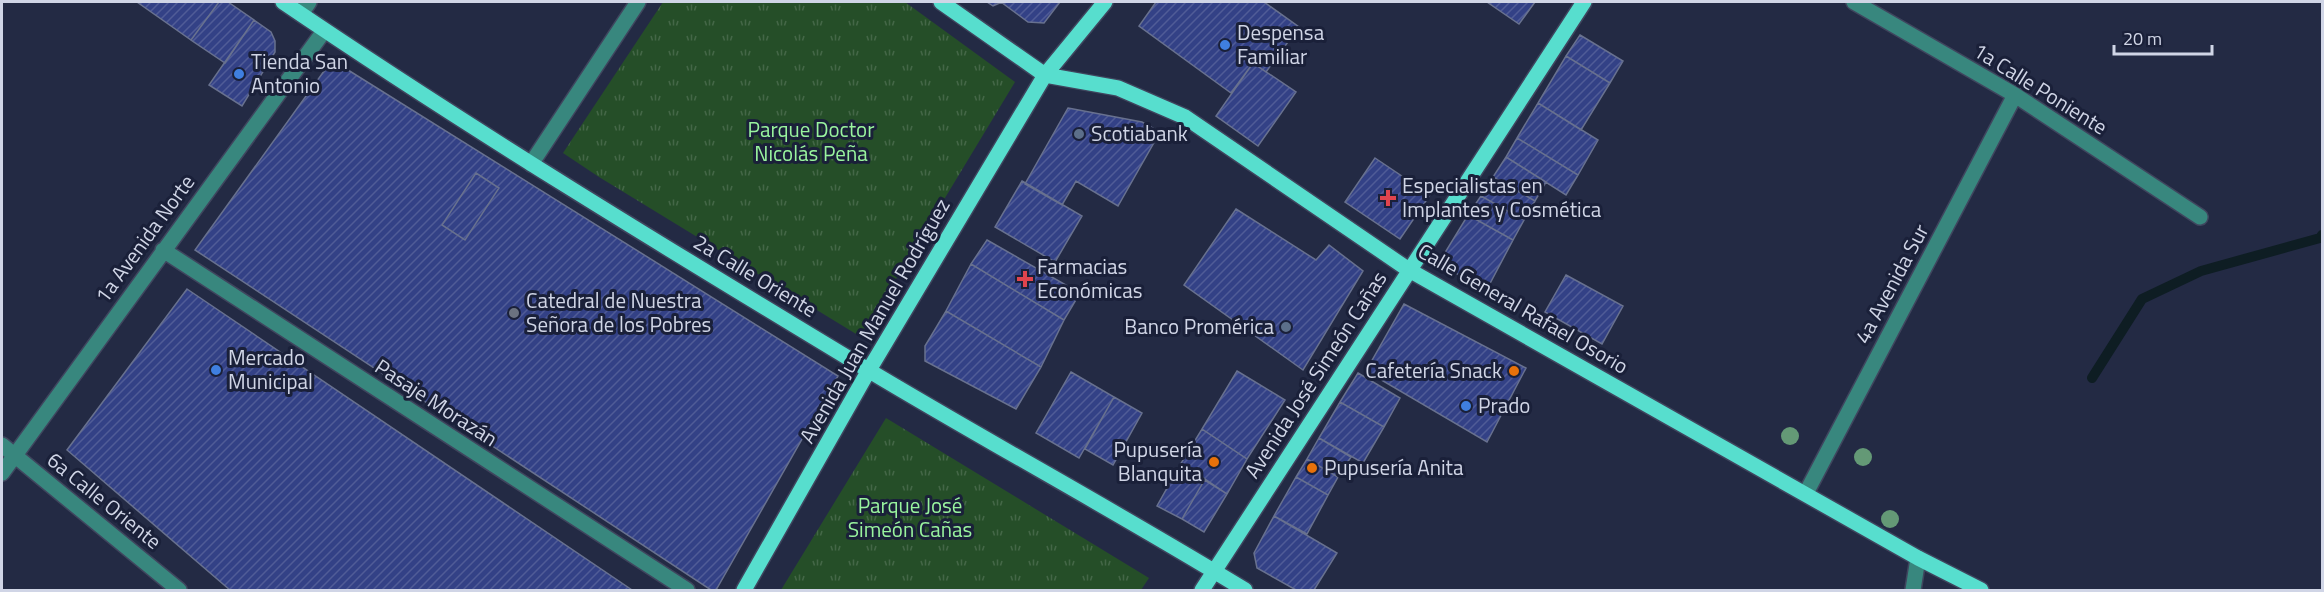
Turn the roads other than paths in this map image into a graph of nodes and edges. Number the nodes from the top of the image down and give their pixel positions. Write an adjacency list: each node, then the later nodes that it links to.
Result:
1 (283, 2): 7 (main road, 2a Calle Oriente)
2 (638, 2): 11 (street)
3 (941, 2): 9 (main road)
4 (1105, 2): 9 (main road, Avenida Juan Manuel Rodríguez)
5 (1584, 2): 14 (main road, Avenida José Simeón Cañas)
6 (1854, 2): 10 (street, 1a Calle Poniente)
7 (305, 8): 8 (main road, 2a Calle Oriente)
8 (324, 31): 11 (main road, 2a Calle Oriente); 13 (street, 1a Avenida Norte)
9 (1045, 75): 14 (main road, Calle General Rafael Osorio); 15 (main road, Avenida Juan Manuel Rodríguez)
10 (2015, 95): 12 (street, 1a Calle Poniente); 19 (street, 4a Avenida Sur)
11 (531, 164): 15 (main road, 2a Calle Oriente)
12 (2200, 217)
13 (163, 250): 17 (street, 1a Avenida Norte); 23 (street, Pasaje Morazán)
14 (1409, 270): 19 (main road, Calle General Rafael Osorio); 21 (main road, Avenida José Simeón Cañas)
15 (869, 370): 21 (main road, 2a Calle Oriente); 24 (main road, Avenida Juan Manuel Rodríguez)
16 (2, 445): 17 (street, 6a Calle Oriente)
17 (15, 455): 18 (street, 1a Avenida Norte); 22 (street, 6a Calle Oriente)
18 (2, 473)
19 (1806, 493): 20 (main road, Calle General Rafael Osorio)
20 (1918, 558): 27 (street); 28 (main road, Calle General Rafael Osorio)
21 (1214, 572): 25 (main road, Avenida José Simeón Cañas); 26 (main road, 2a Calle Oriente)
22 (179, 591)
23 (687, 591)
24 (744, 591)
25 (1202, 591)
26 (1245, 591)
27 (1913, 591)
28 (1981, 591)

